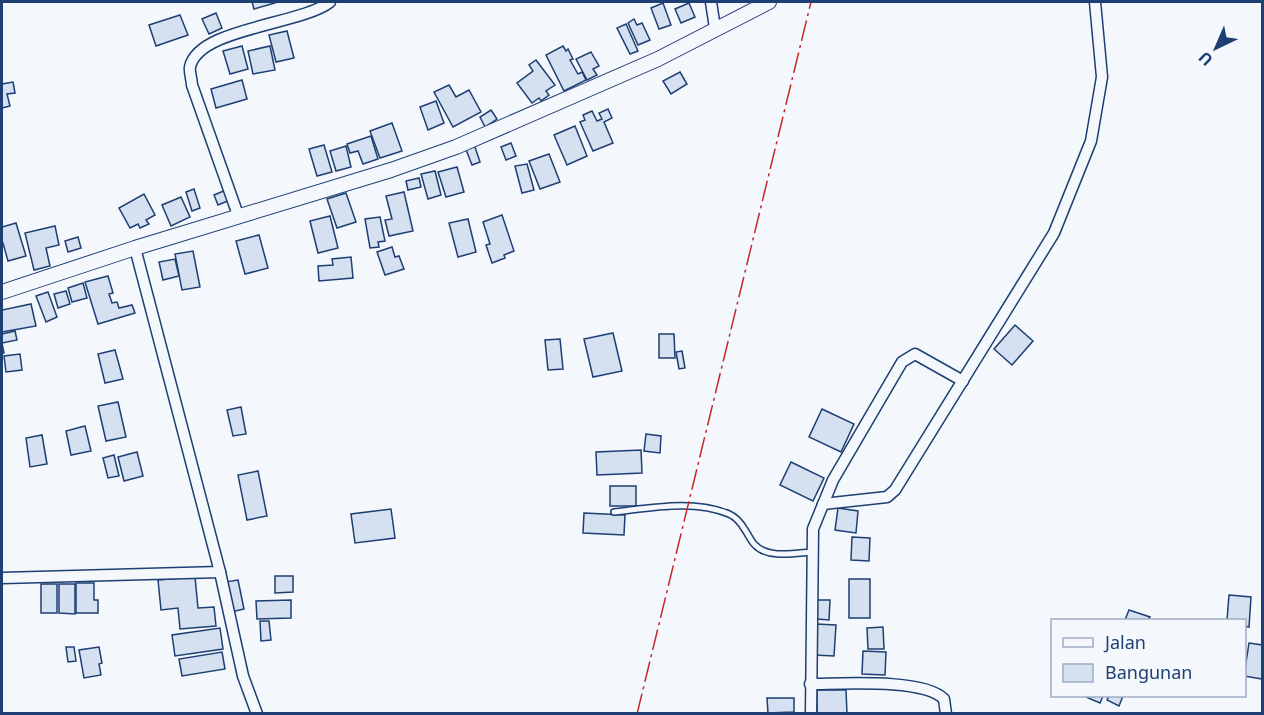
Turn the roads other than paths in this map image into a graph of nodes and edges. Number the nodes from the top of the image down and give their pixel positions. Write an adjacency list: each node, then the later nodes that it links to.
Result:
1 (330, 2): 6 (street)
2 (711, 2): 5 (street)
3 (765, 2): 5 (street)
4 (1095, 2): 9 (street)
5 (715, 28): 6 (street)
6 (238, 215): 7 (street)
7 (135, 248): 8 (street); 13 (street)
8 (2, 292)
9 (963, 381): 10 (street); 10 (street)
10 (823, 504): 12 (street)
11 (614, 512): 12 (lane)
12 (813, 552): 15 (street)
13 (220, 572): 14 (street); 16 (street)
14 (2, 578)
15 (810, 684): 17 (street); 18 (street)
16 (257, 714)
17 (812, 714)
18 (946, 714)

